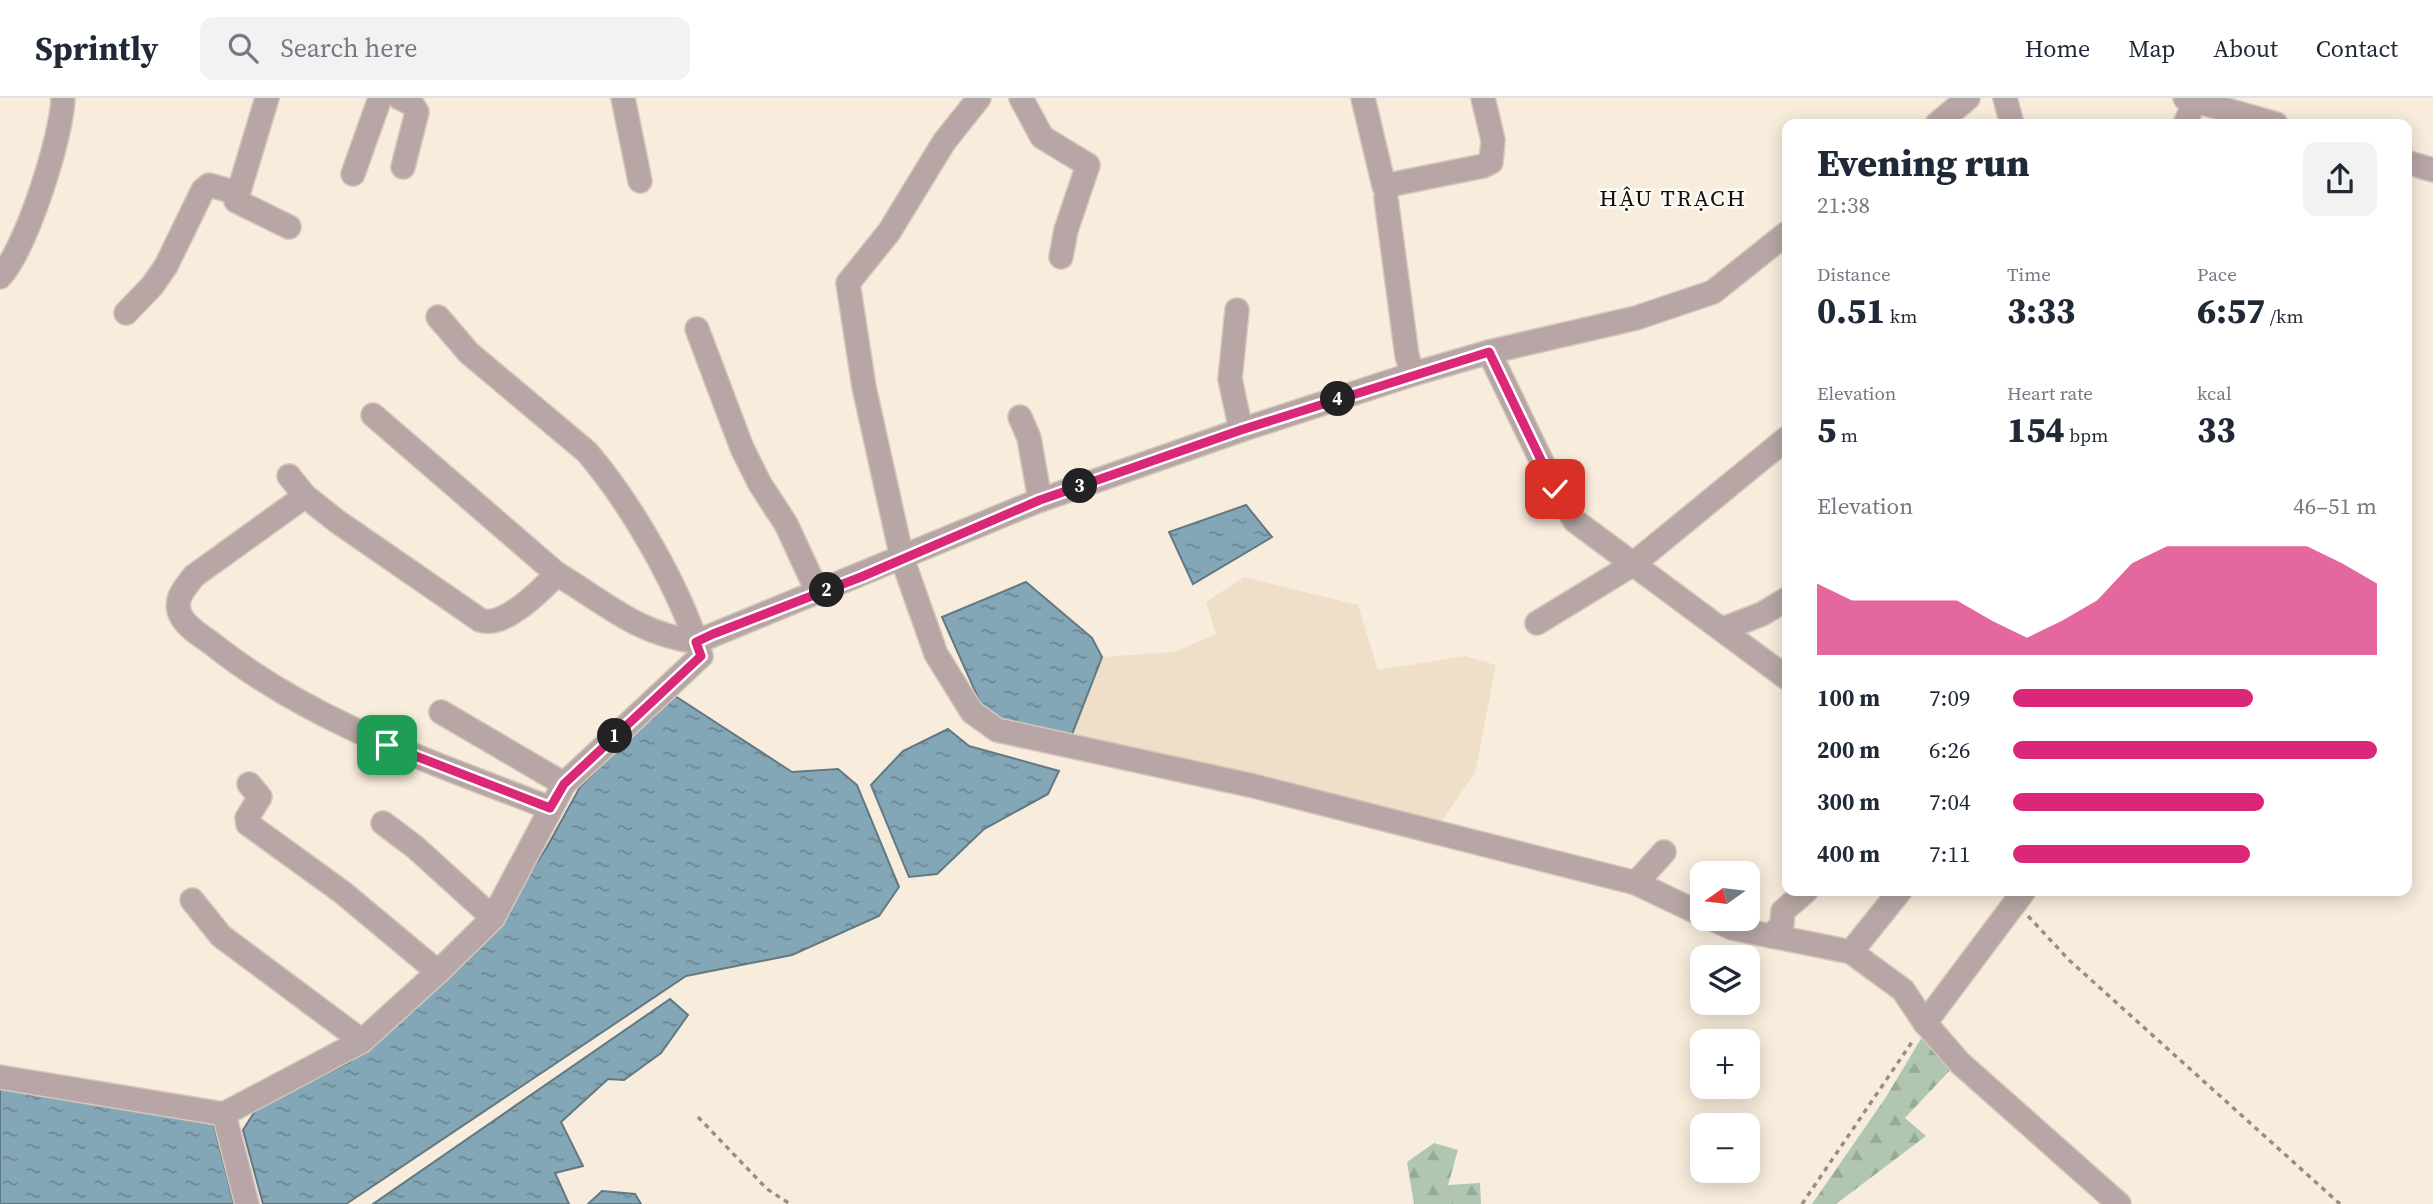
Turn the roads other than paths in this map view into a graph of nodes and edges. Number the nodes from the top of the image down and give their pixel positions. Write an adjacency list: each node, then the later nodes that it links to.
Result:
1 (63, 98): 27 (street)
2 (267, 98): 22 (street)
3 (380, 98): 20 (street)
4 (400, 98): 18 (street)
5 (622, 98): 21 (street)
6 (978, 98): 41 (street)
7 (1021, 98): 26 (street)
8 (1363, 98): 9 (street)
9 (1483, 98)
10 (1968, 98): 13 (street)
11 (2005, 98): 14 (street)
12 (2190, 99): 15 (street); 16 (street)
13 (1943, 119)
14 (2011, 119)
15 (2186, 119)
16 (2259, 119)
17 (2412, 164): 19 (street)
18 (403, 167)
19 (2433, 170)
20 (354, 174)
21 (640, 181)
22 (239, 193): 24 (street); 29 (street)
23 (1386, 198): 33 (street)
24 (289, 228)
25 (1782, 237): 32 (street)
26 (1061, 257)
27 (0, 277)
28 (1237, 310): 36 (street)
29 (126, 313)
30 (438, 317): 48 (street)
31 (697, 329): 44 (street)
32 (1489, 352): 33 (street); 42 (street)
33 (1413, 374): 36 (street)
34 (373, 415): 43 (street)
35 (1020, 416): 40 (street)
36 (1241, 430): 40 (street)
37 (1782, 442): 42 (street)
38 (289, 476): 39 (street)
39 (305, 496): 43 (street); 53 (street)
40 (1040, 500): 41 (street)
41 (902, 558): 44 (street); 56 (street)
42 (1632, 565): 46 (street); 47 (street)
43 (557, 573): 48 (street)
44 (818, 593): 48 (street)
45 (1782, 602): 47 (street)
46 (1537, 623)
47 (1723, 629): 49 (street)
48 (696, 642): 52 (street)
49 (1782, 674)
50 (441, 712): 52 (street)
51 (249, 784): 66 (street)
52 (564, 784): 53 (street)
53 (550, 808): 62 (street)
54 (383, 823): 62 (street)
55 (1664, 852): 56 (street)
56 (1636, 883): 61 (street)
57 (1800, 896): 64 (street)
58 (1896, 896): 65 (street)
59 (2020, 897): 67 (street)
60 (192, 900): 68 (street)
61 (1690, 909)
62 (493, 918): 66 (street)
63 (1747, 931): 64 (street)
64 (1771, 936): 65 (street)
65 (1851, 952): 67 (street)
66 (438, 971): 68 (street)
67 (1926, 1023): 72 (street)
68 (362, 1041): 70 (street)
69 (0, 1077): 70 (street)
70 (224, 1114): 71 (street)
71 (247, 1204)
72 (2119, 1204)

